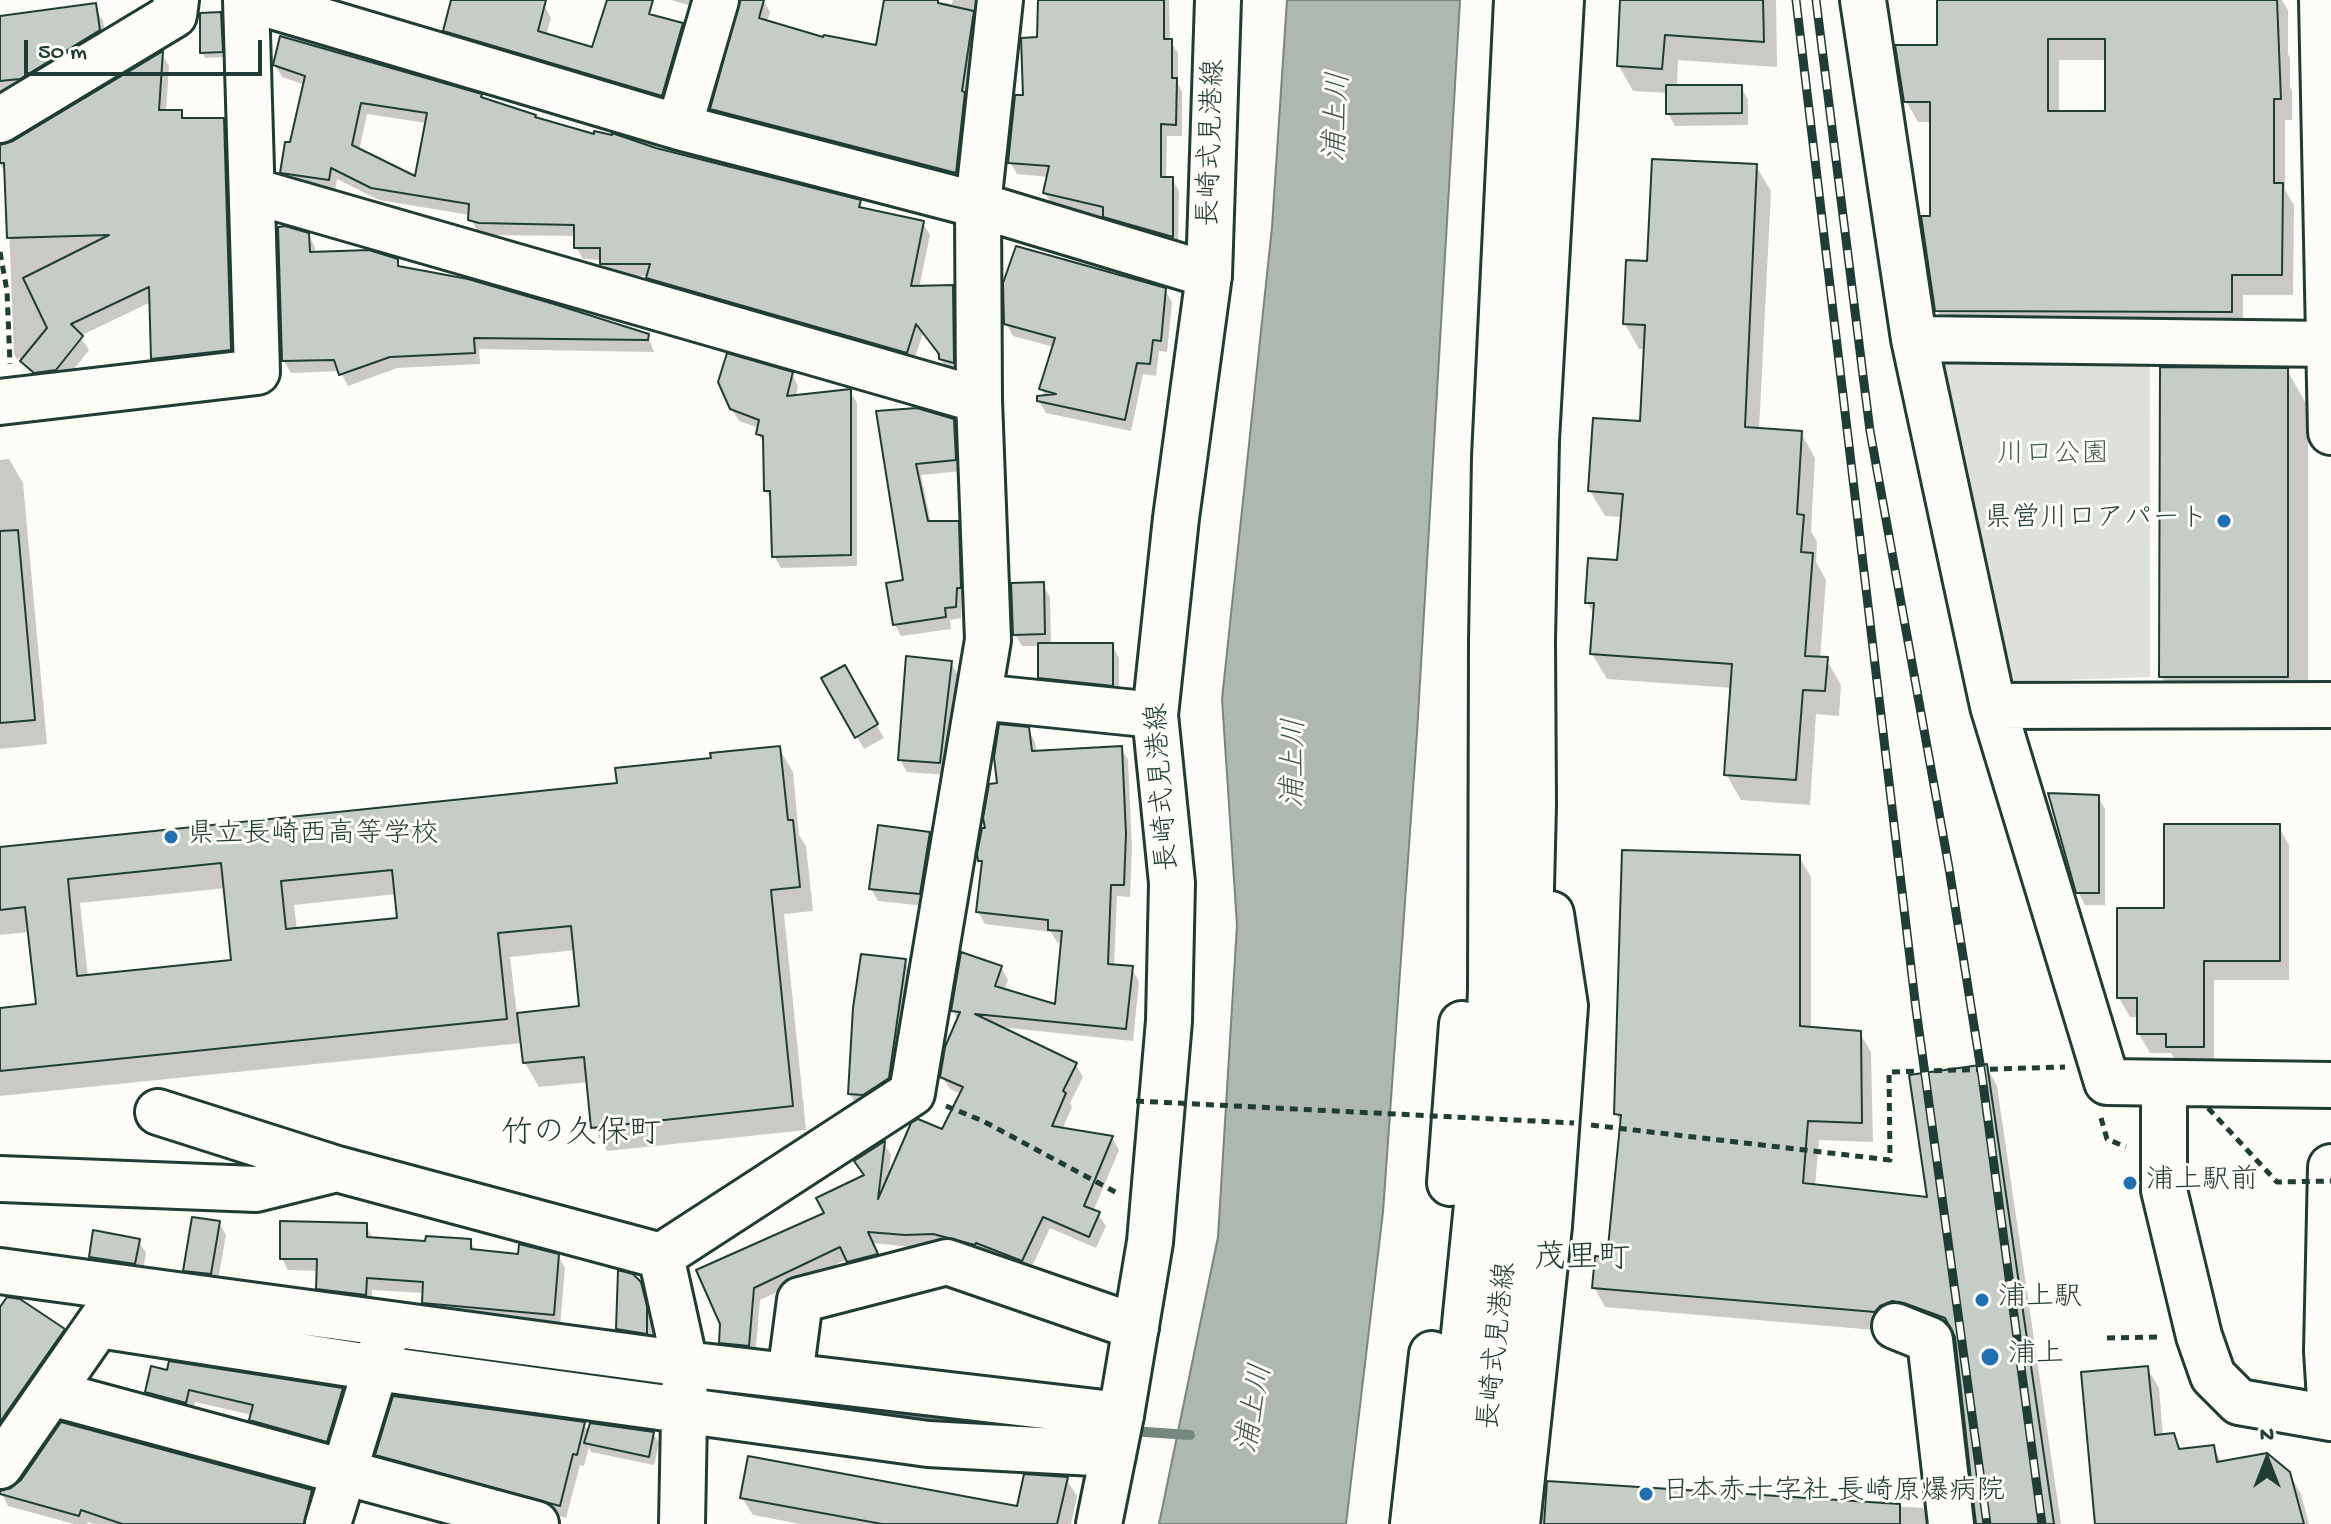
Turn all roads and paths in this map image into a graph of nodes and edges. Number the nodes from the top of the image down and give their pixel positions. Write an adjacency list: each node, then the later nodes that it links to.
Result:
1 (176, 0): 11 (main road)
2 (249, 0): 10 (main road); 13 (main road)
3 (716, 0): 12 (main road)
4 (1000, 0): 14 (main road)
5 (1218, 0): 16 (main road, 長崎式見港線)
6 (1517, 0): 22 (main road)
7 (1561, 0): 22 (main road)
8 (1863, 0): 17 (main road)
9 (2322, 0): 18 (main road)
10 (376, 19): 12 (main road)
11 (0, 120)
12 (679, 127): 14 (main road)
13 (253, 191): 19 (main road); 20 (main road)
14 (978, 205): 16 (main road); 19 (main road)
15 (0, 252): 20 (path)
16 (1209, 275): 26 (main road, 長崎式見港線)
17 (1914, 339): 18 (main road); 25 (main road)
18 (2330, 344): 21 (main road)
19 (979, 400): 23 (main road)
20 (6, 402)
21 (2331, 432)
22 (1512, 641): 27 (main road, 長崎式見港線); 28 (main road, 長崎式見港線)
23 (979, 697): 26 (main road); 45 (main road)
24 (2331, 705): 25 (main road)
25 (1993, 706): 30 (main road)
26 (1155, 715): 44 (main road, 長崎式見港線)
27 (1533, 805): 69 (main road, 長崎式見港線); 70 (main road)
28 (1490, 828): 67 (main road); 68 (main road, 長崎式見港線)
29 (2074, 1075): 38 (path)
30 (2164, 1083): 31 (main road); 39 (main road)
31 (2331, 1085)
32 (1136, 1101): 37 (path, bridge)
33 (2208, 1108): 43 (path, bridge)
34 (158, 1112): 41 (main road)
35 (2100, 1115): 39 (path)
36 (983, 1121): 44 (path)
37 (1574, 1123)
38 (1590, 1125)
39 (2166, 1162): 52 (main road)
40 (2331, 1167): 59 (main road)
41 (337, 1169): 42 (main road); 45 (main road)
42 (0, 1179)
43 (2331, 1181)
44 (1153, 1212): 51 (main road, 長崎式見港線)
45 (661, 1256): 54 (main road)
46 (0, 1271): 47 (main road)
47 (125, 1287): 48 (main road); 49 (main road)
48 (389, 1324): 54 (main road); 55 (main road)
49 (99, 1325): 55 (main road); 57 (main road)
50 (1895, 1326): 71 (main road)
51 (1136, 1327): 56 (main road); 60 (main road, 長崎式見港線)
52 (2199, 1336): 53 (path); 59 (main road)
53 (2107, 1338)
54 (685, 1364): 56 (main road); 58 (main road)
55 (376, 1368): 58 (main road); 62 (main road)
56 (790, 1376): 60 (main road)
57 (51, 1393): 61 (main road); 62 (main road)
58 (682, 1410): 60 (main road); 65 (main road)
59 (2331, 1416)
60 (1117, 1434): 66 (main road, 長崎式見港線)
61 (0, 1466)
62 (344, 1472): 63 (main road); 64 (main road)
63 (328, 1524)
64 (536, 1524)
65 (682, 1524)
66 (1099, 1524)
67 (1413, 1524)
68 (1445, 1524)
69 (1482, 1524)
70 (1517, 1524)
71 (1951, 1524)

